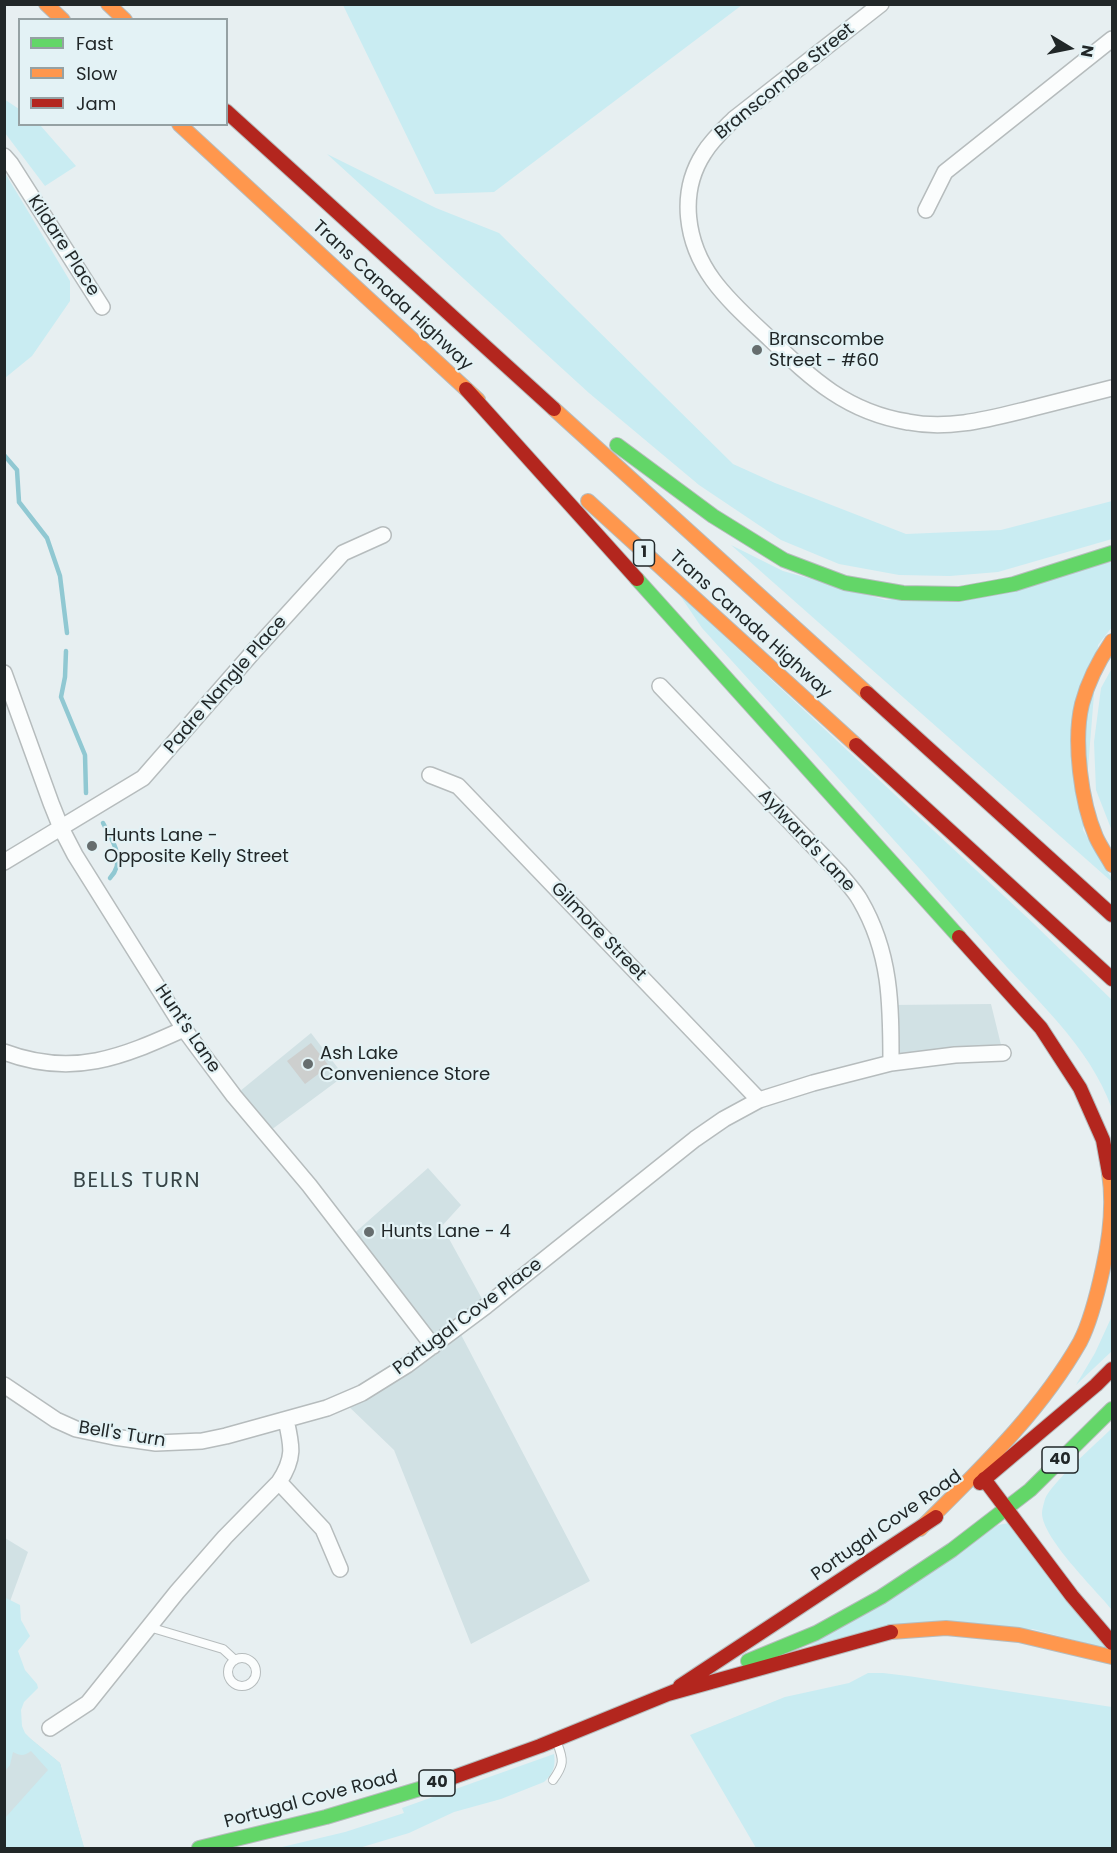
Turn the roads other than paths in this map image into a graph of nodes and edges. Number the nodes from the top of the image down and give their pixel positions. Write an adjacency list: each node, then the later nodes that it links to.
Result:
1 (46, 4): 4 (main road)
2 (108, 4): 5 (main road)
3 (880, 4): 13 (street, Branscombe Street)
4 (61, 18)
5 (123, 18)
6 (1113, 39): 10 (street)
7 (228, 113): 12 (main road, Trans Canada Highway)
8 (181, 126): 14 (main road, Trans Canada Highway / 1)
9 (4, 156): 11 (street, Kildare Place)
10 (927, 210)
11 (102, 307)
12 (494, 354): 16 (main road); 24 (main road, Trans Canada Highway)
13 (1113, 388)
14 (466, 389): 25 (main road, Trans Canada Highway / 1); 39 (main road)
15 (383, 535): 21 (street, Padre Nangle Place)
16 (1113, 553)
17 (1113, 641): 23 (main road)
18 (4, 674): 21 (street, Hunt's Lane)
19 (660, 686): 29 (street, Aylward's Lane)
20 (430, 775): 30 (street, Gilmore Street)
21 (61, 828): 22 (street, Padre Nangle Place); 26 (street, Hunt's Lane)
22 (4, 862)
23 (1113, 865)
24 (1113, 915)
25 (1113, 979)
26 (184, 1029): 27 (street); 31 (street, Hunt's Lane)
27 (4, 1052)
28 (1003, 1053): 29 (street, Portugal Cove Place)
29 (891, 1063): 30 (street, Portugal Cove Place)
30 (759, 1100): 31 (street, Portugal Cove Place)
31 (433, 1346): 35 (street, Portugal Cove Place)
32 (1113, 1369): 36 (main road, Portugal Cove Road / 40)
33 (4, 1385): 35 (street, Bell's Turn)
34 (1113, 1409): 38 (main road, Portugal Cove Road / 40)
35 (286, 1420): 37 (street)
36 (984, 1479): 38 (main road); 39 (main road, Portugal Cove Road / 40)
37 (279, 1482): 40 (street); 41 (street)
38 (1006, 1510): 42 (main road); 45 (main road, Portugal Cove Road / 40)
39 (920, 1529): 45 (main road, Portugal Cove Road / 40)
40 (339, 1569)
41 (149, 1627): 44 (lane); 46 (street)
42 (1113, 1643)
43 (1113, 1657): 45 (main road)
44 (235, 1660): 44 (lane)
45 (668, 1694): 47 (main road, Portugal Cove Road / 40)
46 (50, 1728)
47 (556, 1739): 48 (lane); 49 (main road, Portugal Cove Road / 40)
48 (553, 1780)
49 (198, 1848)

